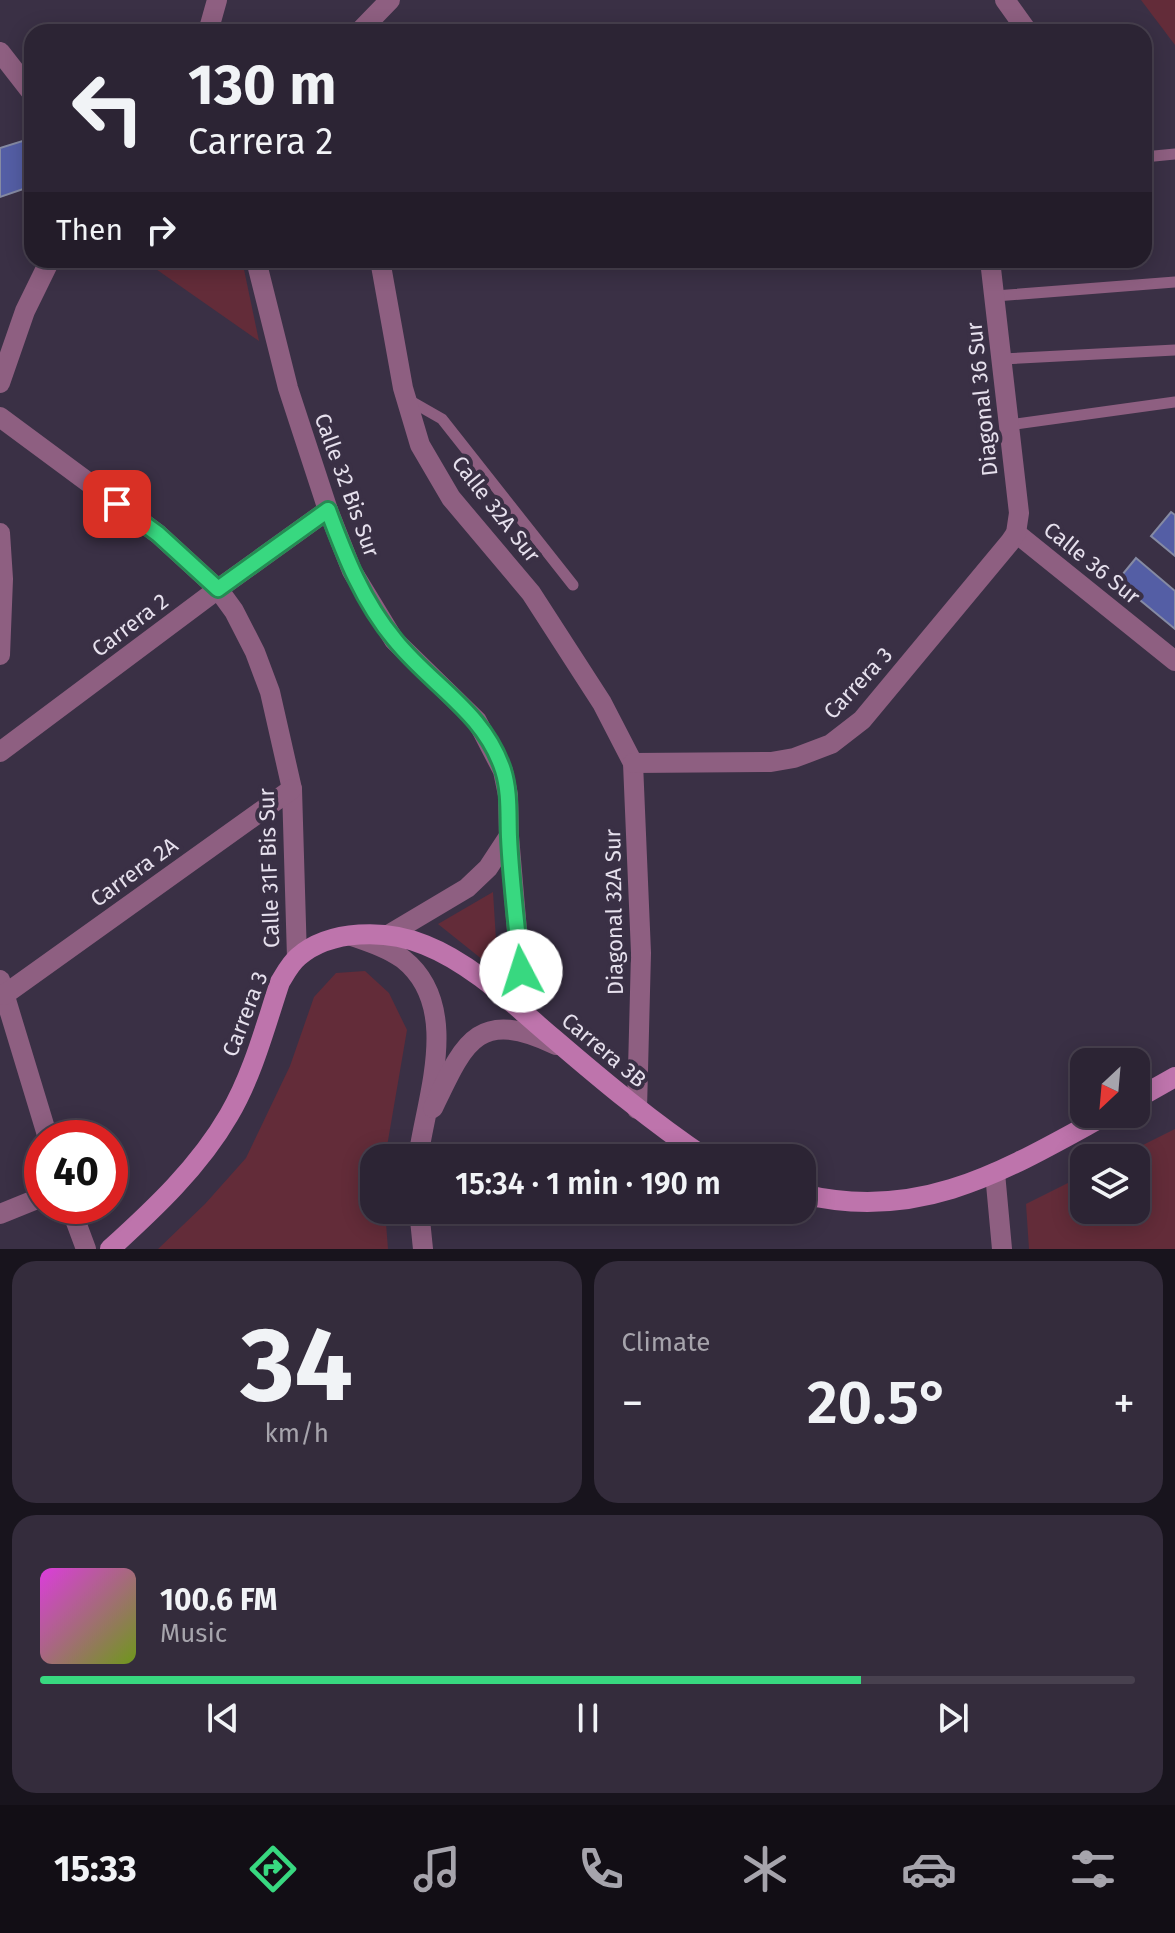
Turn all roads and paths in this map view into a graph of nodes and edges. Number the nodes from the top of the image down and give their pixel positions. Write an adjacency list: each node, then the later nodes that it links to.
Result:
1 (217, 0): 4 (street)
2 (390, 0): 5 (street)
3 (1005, 0): 6 (street)
4 (210, 24)
5 (367, 24)
6 (1022, 24)
7 (0, 52): 8 (street)
8 (24, 83)
9 (1175, 154): 10 (lane)
10 (1152, 156)
11 (46, 268): 19 (street)
12 (258, 268): 24 (street, Calle 32 Bis Sur)
13 (382, 268): 20 (street, Calle 32A Sur)
14 (991, 268): 16 (street, Diagonal 36 Sur)
15 (1175, 282): 16 (lane)
16 (995, 296): 18 (street, Diagonal 36 Sur)
17 (1175, 350): 18 (lane)
18 (1002, 359): 23 (street, Diagonal 36 Sur)
19 (0, 383)
20 (406, 398): 27 (lane); 32 (street, Calle 32A Sur)
21 (1175, 402): 23 (lane)
22 (0, 417): 28 (street, Calle 31F Bis Sur)
23 (1009, 425): 26 (street, Diagonal 36 Sur)
24 (328, 510): 28 (street, Carrera 2); 34 (street, Calle 32 Bis Sur)
25 (0, 533): 29 (street)
26 (1016, 533): 30 (street, Calle 36 Sur); 32 (street, Carrera 3)
27 (573, 585)
28 (218, 589): 31 (street, Carrera 2); 33 (street, Calle 31F Bis Sur)
29 (0, 655)
30 (1175, 661)
31 (0, 752)
32 (633, 763): 43 (street, Diagonal 32A Sur)
33 (292, 789): 37 (street, Calle 31F Bis Sur); 38 (street, Carrera 2A)
34 (509, 836): 35 (street, Carrera 3); 39 (street, Calle 32 Bis Sur)
35 (388, 935): 36 (main road, Carrera 3); 39 (main road, Carrera 3B)
36 (352, 936): 37 (main road, Carrera 3); 46 (street)
37 (297, 958): 56 (main road, Carrera 3)
38 (2, 987): 44 (street)
39 (524, 1013): 40 (main road, Carrera 3B)
40 (568, 1051): 43 (main road, Carrera 3B); 46 (street)
41 (1175, 1077): 42 (main road)
42 (1150, 1091)
43 (637, 1109): 48 (main road, Carrera 3B)
44 (43, 1120)
45 (1081, 1128): 49 (main road)
46 (422, 1129): 47 (street)
47 (420, 1144)
48 (686, 1144)
49 (995, 1173): 50 (main road); 58 (street)
50 (816, 1196)
51 (24, 1204): 52 (street)
52 (0, 1214)
53 (77, 1224): 55 (street)
54 (420, 1224): 57 (street)
55 (86, 1249)
56 (110, 1249)
57 (423, 1249)
58 (1002, 1249)

